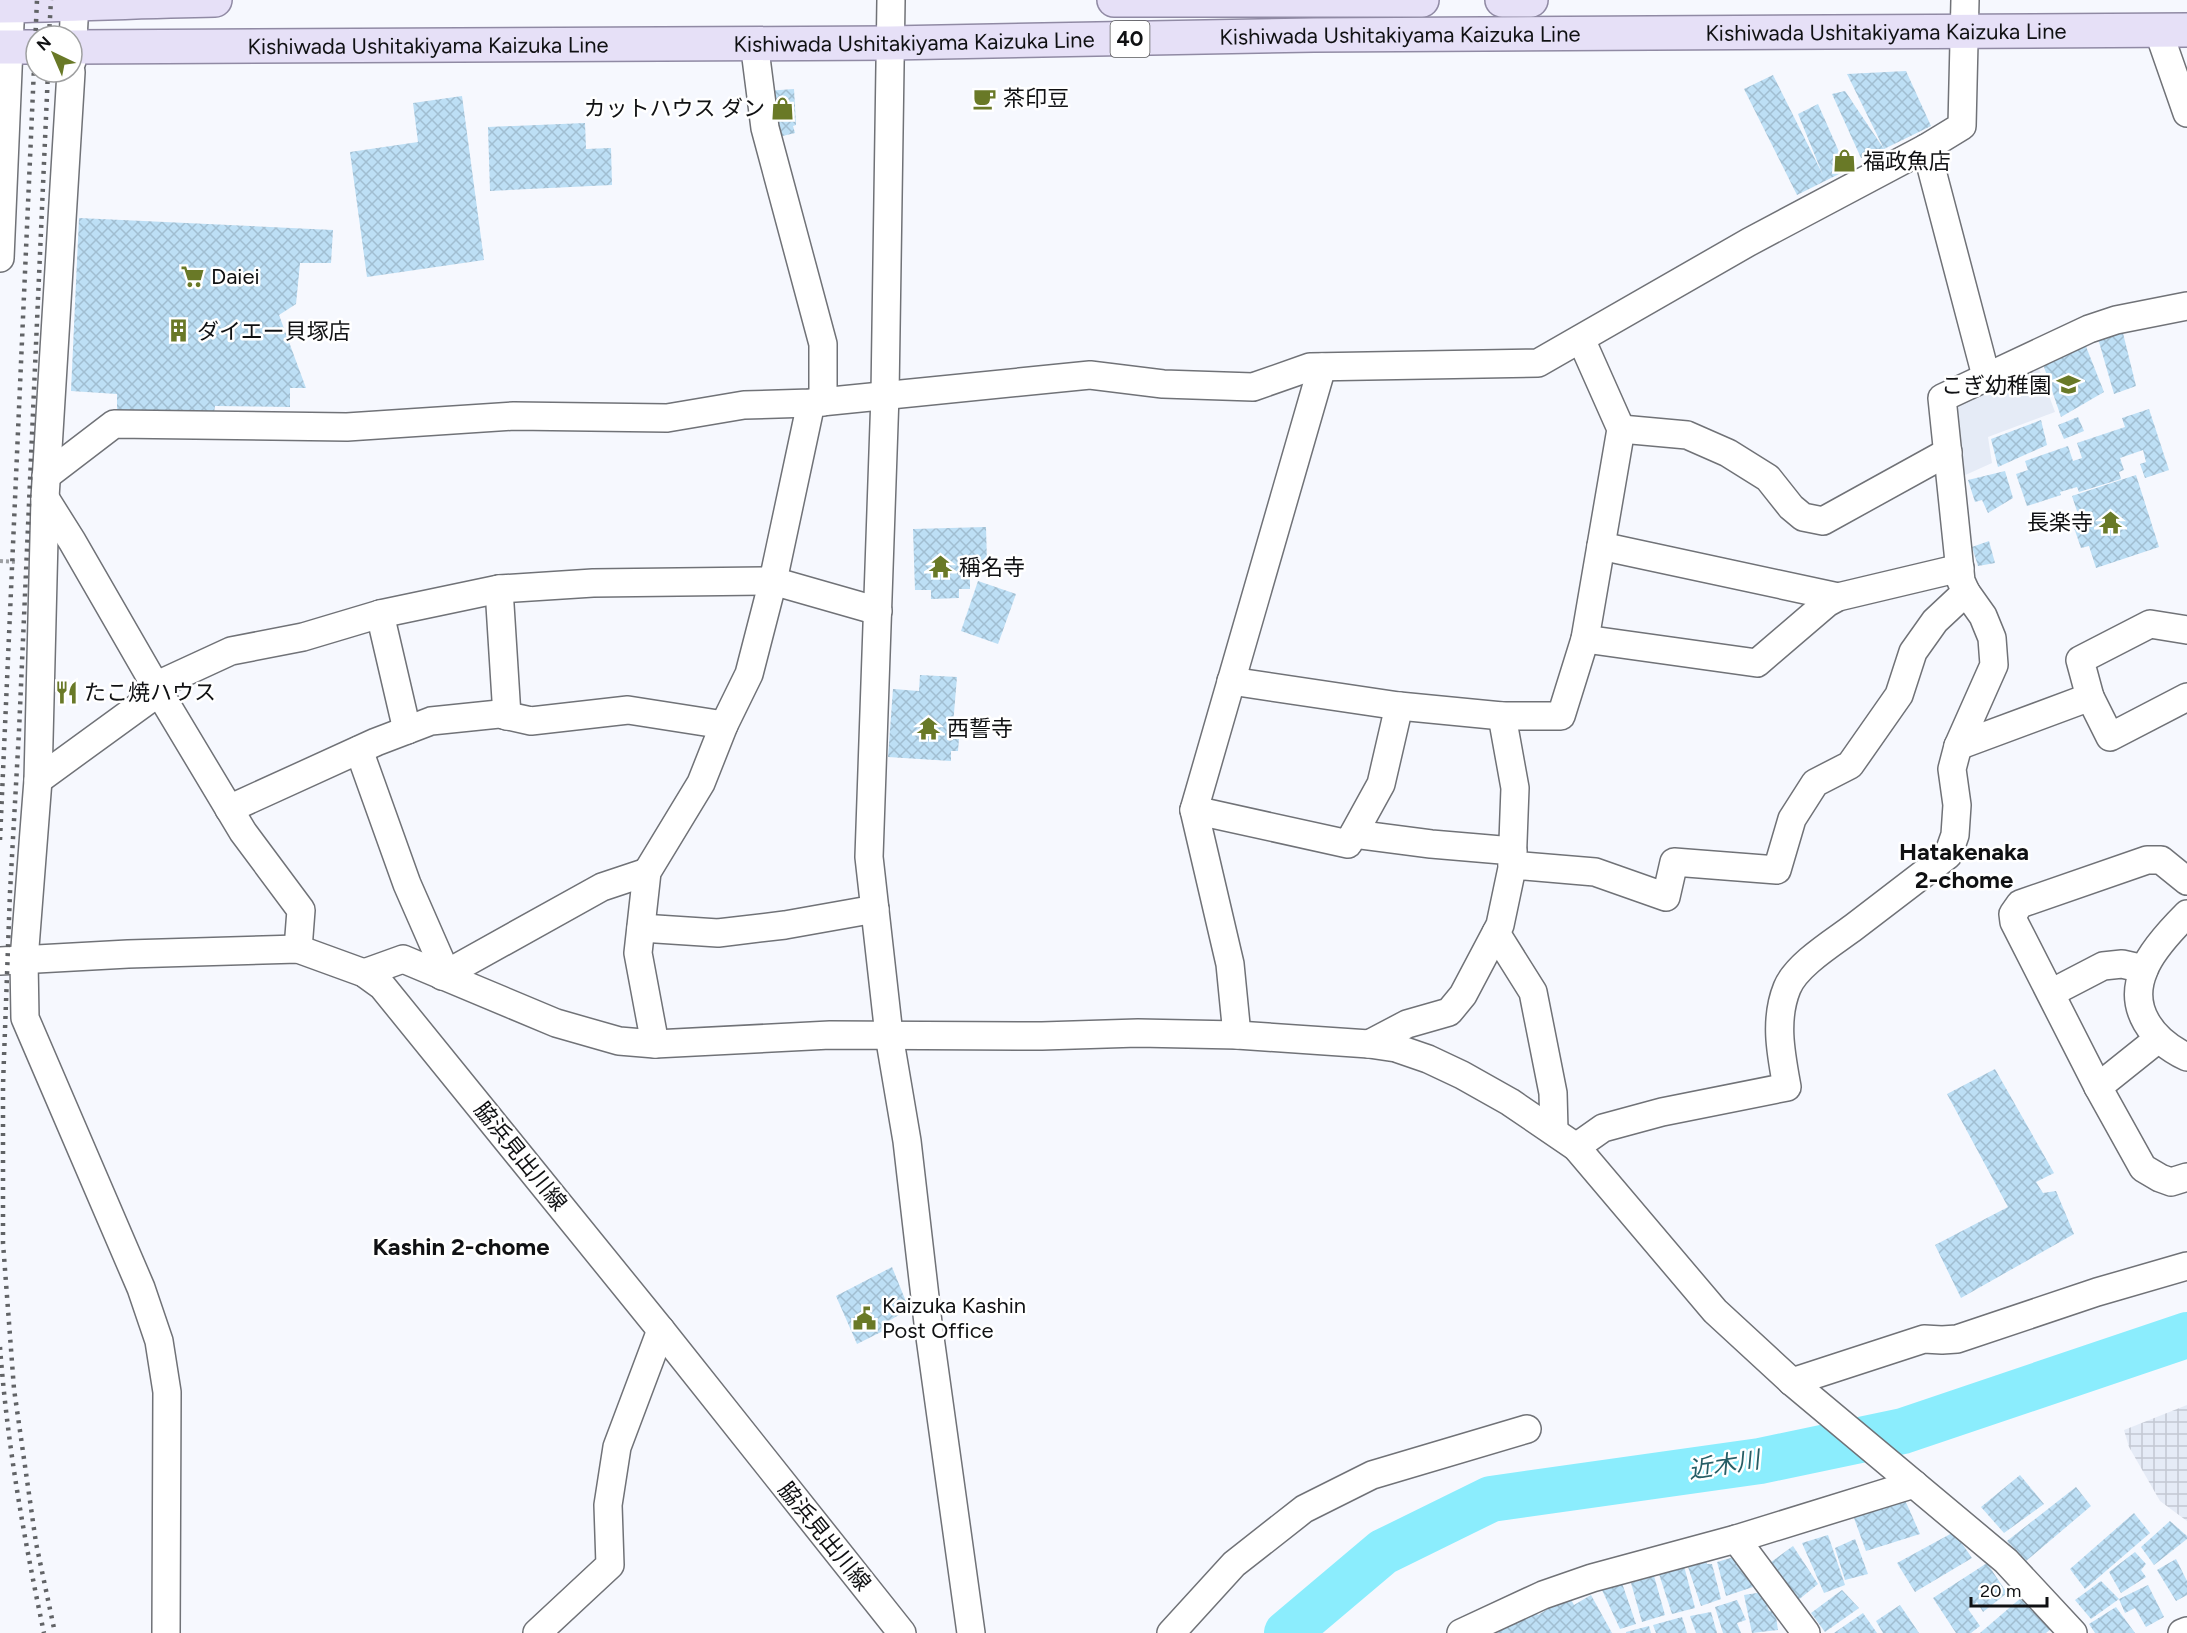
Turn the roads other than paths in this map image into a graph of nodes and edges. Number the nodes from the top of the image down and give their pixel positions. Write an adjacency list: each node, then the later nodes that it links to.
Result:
1 (215, 0): 8 (main road)
2 (891, 0): 14 (street)
3 (1114, 0): 4 (main road, Kishiwada Ushitakiyama Kaizuka Line / 40)
4 (1422, 0)
5 (1502, 0): 6 (main road, Kishiwada Ushitakiyama Kaizuka Line)
6 (1531, 0)
7 (1965, 0): 12 (street)
8 (75, 3): 9 (main road); 10 (street)
9 (7, 4): 15 (street)
10 (74, 24)
11 (2173, 30): 12 (main road, Kishiwada Ushitakiyama Kaizuka Line / 40); 18 (street)
12 (1965, 32): 14 (main road, Kishiwada Ushitakiyama Kaizuka Line / 40); 19 (street)
13 (754, 42): 14 (main road, Kishiwada Ushitakiyama Kaizuka Line / 40); 16 (main road, Kishiwada Ushitakiyama Kaizuka Line / 40); 26 (street)
14 (890, 44): 25 (street)
15 (15, 47): 20 (street)
16 (84, 57)
17 (70, 84): 29 (street)
18 (2187, 113)
19 (1926, 148): 22 (street); 24 (street)
20 (0, 258)
21 (2187, 306): 24 (street)
22 (1581, 339): 23 (street); 27 (street)
23 (1322, 367): 25 (street); 39 (street)
24 (1986, 376): 28 (street)
25 (885, 395): 26 (street); 35 (street)
26 (817, 402): 29 (street); 32 (street)
27 (1621, 429): 28 (street); 30 (street)
28 (1948, 452): 31 (street)
29 (45, 487): 40 (street); 50 (street)
30 (1601, 546): 34 (street); 38 (street)
31 (1963, 580): 34 (street); 48 (street); 54 (street)
32 (773, 581): 33 (street); 35 (street); 46 (street)
33 (499, 589): 36 (street); 44 (street)
34 (1838, 597): 38 (street)
35 (878, 611): 57 (street)
36 (380, 614): 40 (street); 47 (street)
37 (2187, 630): 41 (street)
38 (1586, 639): 45 (street)
39 (1231, 681): 43 (street); 52 (street)
40 (157, 689): 50 (street); 51 (street)
41 (2090, 697): 42 (street); 48 (street)
42 (2187, 697)
43 (1400, 706): 45 (street); 53 (street)
44 (507, 716): 46 (street); 47 (street)
45 (1502, 716): 54 (street)
46 (724, 725): 55 (street)
47 (407, 730): 49 (street)
48 (1958, 746): 75 (street)
49 (359, 750): 51 (street); 65 (street)
50 (38, 780): 62 (street)
51 (228, 809): 61 (street)
52 (1194, 810): 53 (street); 68 (street)
53 (1354, 834): 54 (street)
54 (1512, 858): 60 (street)
55 (647, 872): 59 (street); 65 (street)
56 (2187, 881): 66 (street)
57 (875, 909): 59 (street); 67 (street)
58 (2187, 914): 63 (street)
59 (641, 928): 70 (street)
60 (1496, 933): 71 (street); 74 (street)
61 (298, 949): 62 (street, 脇浜見出川線); 64 (street, 脇浜見出川線)
62 (12, 961): 84 (street)
63 (2144, 969): 66 (street); 69 (street)
64 (364, 973): 65 (street); 78 (street, 脇浜見出川線)
65 (444, 974): 70 (street)
66 (2051, 993): 73 (street)
67 (889, 1035): 68 (street); 70 (street); 87 (street)
68 (1237, 1035): 71 (street)
69 (2158, 1039): 72 (street); 73 (street)
70 (655, 1044)
71 (1369, 1044): 74 (street)
72 (2187, 1057)
73 (2098, 1087): 76 (street)
74 (1554, 1130): 75 (street)
75 (1576, 1147): 79 (street)
76 (2187, 1177)
77 (2187, 1266): 79 (street)
78 (661, 1330): 85 (street); 86 (street, 脇浜見出川線)
79 (1797, 1386): 81 (street)
80 (1527, 1430): 88 (street)
81 (1910, 1481): 82 (street); 91 (street)
82 (1736, 1539): 89 (street); 90 (street)
83 (2187, 1631): 92 (street)
84 (166, 1633)
85 (537, 1633)
86 (902, 1633)
87 (971, 1633)
88 (1171, 1633)
89 (1461, 1633)
90 (1806, 1633)
91 (2073, 1633)
92 (2182, 1633)

